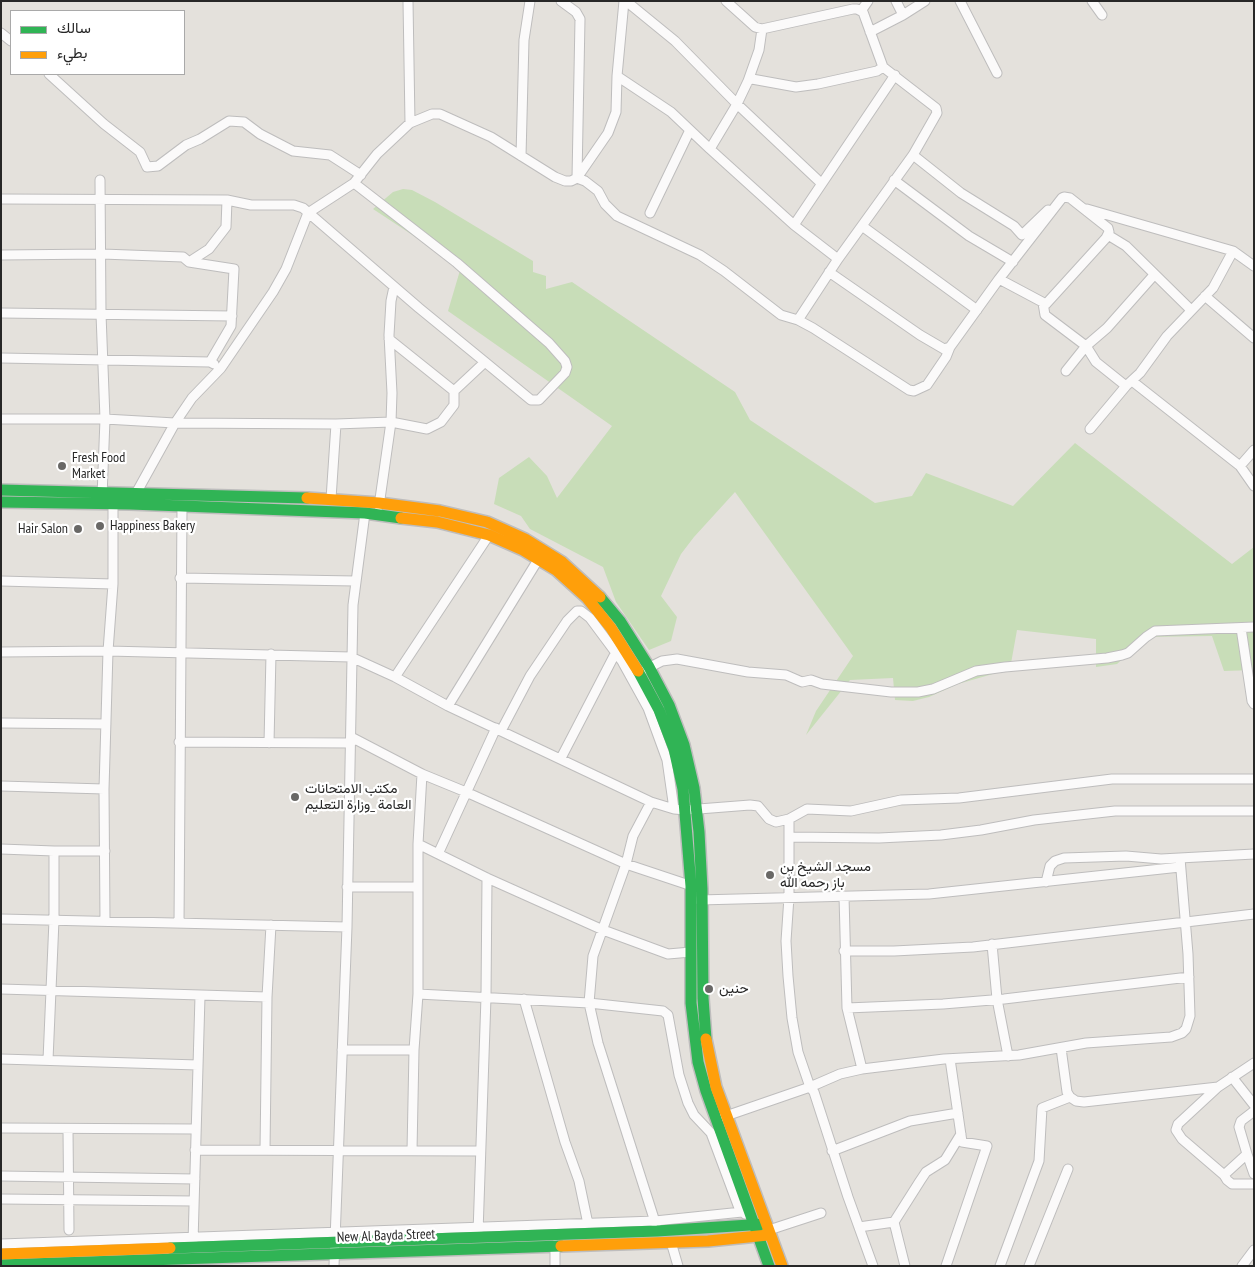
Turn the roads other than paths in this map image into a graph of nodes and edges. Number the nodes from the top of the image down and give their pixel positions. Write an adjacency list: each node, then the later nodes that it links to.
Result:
1 (408, 1): 23 (street)
2 (530, 1): 27 (street)
3 (561, 1): 29 (street)
4 (625, 1): 20 (street); 22 (street)
5 (726, 1): 14 (street)
6 (868, 1): 11 (street)
7 (896, 1): 12 (street)
8 (925, 1): 12 (street)
9 (960, 1): 17 (street)
10 (1092, 1): 13 (street)
11 (860, 11): 14 (street); 15 (street)
12 (903, 15): 15 (street)
13 (1102, 16)
14 (762, 30): 21 (street)
15 (870, 32): 16 (street)
16 (883, 67): 19 (street); 21 (street)
17 (997, 73)
18 (49, 75): 28 (street)
19 (895, 75): 26 (street); 33 (street)
20 (617, 76): 24 (street); 29 (street)
21 (748, 81): 22 (street)
22 (737, 104): 25 (street); 33 (street)
23 (410, 123): 27 (street); 28 (street)
24 (690, 130): 25 (street); 40 (street)
25 (710, 149): 41 (street)
26 (913, 155): 31 (street); 37 (street)
27 (521, 156): 29 (street)
28 (361, 174): 32 (street)
29 (577, 178): 62 (street)
30 (100, 180): 36 (street)
31 (894, 180): 42 (street); 49 (street)
32 (354, 183): 39 (street); 70 (street)
33 (821, 183): 41 (street)
34 (1, 200): 36 (street)
35 (227, 200): 36 (street); 39 (street); 48 (street)
36 (100, 201): 45 (street)
37 (1060, 201): 38 (street); 49 (street)
38 (1084, 208): 43 (street); 44 (street)
39 (308, 213): 54 (street); 71 (street)
40 (650, 213)
41 (794, 225): 47 (street)
42 (862, 226): 47 (street); 57 (street)
43 (1108, 236): 52 (street); 56 (street)
44 (1233, 251): 50 (street); 55 (street)
45 (102, 254): 46 (street); 48 (street); 60 (street)
46 (1, 255)
47 (838, 259): 51 (street)
48 (189, 262): 61 (street)
49 (1013, 262): 53 (street)
50 (1254, 266)
51 (829, 272): 62 (street); 66 (street)
52 (1154, 275): 58 (street); 65 (street)
53 (999, 279): 56 (street); 57 (street)
54 (394, 287): 64 (street); 70 (street)
55 (1205, 296): 58 (street); 63 (street)
56 (1043, 303): 65 (street)
57 (977, 310): 66 (street)
58 (1191, 310): 73 (street)
59 (1, 313): 60 (street)
60 (101, 314): 61 (street); 68 (street)
61 (232, 316): 69 (street)
62 (798, 320): 66 (street)
63 (1254, 338)
64 (389, 339): 74 (street); 77 (street)
65 (1086, 346): 72 (street); 73 (street)
66 (950, 347)
67 (1, 358): 68 (street)
68 (103, 360): 69 (street); 75 (street)
69 (210, 362): 71 (street)
70 (485, 362): 74 (street)
71 (221, 368): 78 (street)
72 (1066, 371)
73 (1129, 383): 80 (street); 82 (street)
74 (454, 391): 77 (street)
75 (105, 418): 76 (street); 78 (street); 87 (street)
76 (1, 419)
77 (391, 422): 79 (street); 90 (street)
78 (175, 424): 79 (street); 85 (street)
79 (336, 424): 86 (street)
80 (1090, 429)
81 (1254, 450): 82 (street)
82 (1240, 466): 83 (street)
83 (1254, 486)
84 (1, 490): 87 (main road)
85 (133, 499): 86 (main road); 87 (main road); 89 (main road)
86 (331, 499): 90 (main road)
87 (106, 501): 88 (main road); 97 (street)
88 (1, 502)
89 (182, 507): 91 (main road); 94 (street)
90 (379, 508): 91 (main road); 92 (main road); 93 (main road)
91 (366, 513): 96 (street)
92 (489, 536): 93 (main road); 107 (street)
93 (541, 554): 100 (main road); 109 (street)
94 (180, 578): 96 (street); 103 (street)
95 (1, 581): 97 (street)
96 (355, 581): 105 (street)
97 (114, 584): 101 (street)
98 (1254, 627): 99 (street)
99 (1240, 628): 106 (street); 108 (street)
100 (622, 645): 106 (main road); 112 (street); 116 (street); 123 (street)
101 (108, 651): 102 (street); 103 (street); 111 (street)
102 (1, 652)
103 (181, 653): 104 (street); 114 (street)
104 (271, 654): 105 (street); 115 (street)
105 (351, 657): 107 (street); 113 (street)
106 (644, 670): 123 (main road)
107 (395, 677): 109 (street)
108 (1254, 704)
109 (448, 706): 112 (street)
110 (1, 723): 111 (street)
111 (106, 724): 120 (street)
112 (498, 729): 116 (street); 121 (street)
113 (351, 740): 115 (street); 117 (street); 137 (street)
114 (180, 742): 115 (street); 147 (street)
115 (269, 743)
116 (561, 758): 122 (street)
117 (422, 774): 121 (street); 127 (street)
118 (1254, 779): 125 (street)
119 (1, 786): 120 (street)
120 (104, 789): 130 (street)
121 (466, 792): 131 (street); 134 (street)
122 (651, 802): 123 (street); 134 (street)
123 (685, 809): 125 (street); 139 (main road)
124 (1254, 811): 126 (street)
125 (789, 819): 126 (street)
126 (789, 837): 141 (street)
127 (418, 844): 131 (street); 138 (street)
128 (1, 849): 129 (street)
129 (54, 851): 130 (street); 144 (street)
130 (105, 851): 145 (street)
131 (438, 854): 135 (street)
132 (1254, 854): 133 (street)
133 (1180, 863): 136 (street); 136 (street); 146 (street)
134 (626, 864): 139 (street); 150 (street)
135 (487, 878): 150 (street); 160 (street)
136 (1046, 882): 140 (street)
137 (347, 887): 138 (street); 149 (street)
138 (418, 887): 157 (street)
139 (697, 894): 141 (street); 153 (main road); 182 (main road)
140 (844, 896): 141 (street); 152 (street)
141 (789, 897): 176 (street)
142 (1254, 914): 146 (street)
143 (1, 919): 144 (street)
144 (54, 920): 145 (street); 156 (street)
145 (105, 921): 147 (street)
146 (1186, 922): 151 (street); 154 (street)
147 (179, 923): 148 (street)
148 (271, 925): 149 (street); 159 (street)
149 (346, 927): 166 (street)
150 (603, 930): 153 (street); 163 (street)
151 (992, 944): 152 (street); 162 (street)
152 (844, 951): 164 (street)
153 (691, 952): 182 (main road)
154 (1189, 977): 162 (street); 165 (street)
155 (1, 989): 156 (street)
156 (51, 990): 158 (street); 171 (street)
157 (418, 994): 160 (street); 167 (street)
158 (200, 996): 159 (street); 173 (street)
159 (267, 997): 188 (street)
160 (486, 997): 161 (street); 191 (street)
161 (524, 999): 163 (street); 207 (street)
162 (997, 999): 164 (street); 168 (street)
163 (589, 1003): 206 (street); 211 (street)
164 (847, 1008): 174 (street)
165 (1061, 1048): 168 (street); 178 (street)
166 (342, 1050): 167 (street); 189 (street)
167 (414, 1050): 190 (street)
168 (1008, 1056): 170 (street)
169 (1, 1059): 171 (street)
170 (950, 1059): 174 (street); 181 (street)
171 (48, 1060): 173 (street)
172 (1254, 1063): 175 (street)
173 (198, 1065): 184 (street)
174 (862, 1069): 176 (street)
175 (1232, 1077): 177 (street); 179 (street)
176 (810, 1087): 182 (street); 192 (street)
177 (1218, 1087): 178 (street); 196 (street)
178 (1070, 1098): 230 (street)
179 (1254, 1105)
180 (1254, 1110): 193 (street)
181 (958, 1113): 186 (street); 192 (street)
182 (721, 1117): 206 (main road); 208 (main road)
183 (1, 1128): 185 (street)
184 (196, 1129): 185 (street); 187 (street)
185 (68, 1130): 198 (street)
186 (961, 1134): 205 (street); 229 (street)
187 (195, 1150): 188 (street); 199 (street)
188 (265, 1150): 189 (street)
189 (338, 1150): 190 (street); 215 (street)
190 (412, 1151): 191 (street)
191 (480, 1151): 212 (street)
192 (832, 1151): 209 (street)
193 (1247, 1154): 195 (street); 196 (street)
194 (1068, 1169): 231 (street)
195 (1254, 1174)
196 (1224, 1175): 200 (street)
197 (1, 1176): 198 (street)
198 (69, 1177): 199 (street); 202 (street)
199 (194, 1179): 203 (street)
200 (1254, 1184)
201 (1, 1199): 202 (street)
202 (69, 1200): 203 (street); 210 (street)
203 (194, 1201): 213 (street)
204 (821, 1213): 208 (street)
205 (894, 1222): 209 (street); 228 (street)
206 (751, 1223): 208 (main road, New Al Bayda Street); 211 (main road, New Al Bayda Street); 211 (street); 214 (main road, New Al Bayda Street); 225 (main road)
207 (588, 1224): 211 (street); 212 (street)
208 (768, 1226): 226 (main road)
209 (859, 1227): 227 (street)
210 (68, 1230)
211 (657, 1232): 212 (main road, New Al Bayda Street); 214 (main road, New Al Bayda Street); 217 (main road, New Al Bayda Street)
212 (478, 1238): 215 (main road, New Al Bayda Street); 215 (street); 217 (main road, New Al Bayda Street)
213 (193, 1242): 215 (main road, New Al Bayda Street); 216 (street); 220 (main road, New Al Bayda Street)
214 (671, 1242): 224 (street)
215 (335, 1243): 220 (main road, New Al Bayda Street); 222 (street)
216 (1, 1244)
217 (555, 1245): 223 (street)
218 (1, 1254): 220 (main road, New Al Bayda Street)
219 (1252, 1258): 232 (street)
220 (47, 1260): 221 (main road, New Al Bayda Street)
221 (1, 1265)
222 (334, 1266)
223 (554, 1266)
224 (678, 1266)
225 (769, 1266)
226 (782, 1266)
227 (874, 1266)
228 (905, 1266)
229 (946, 1266)
230 (1000, 1266)
231 (1029, 1266)
232 (1242, 1266)

